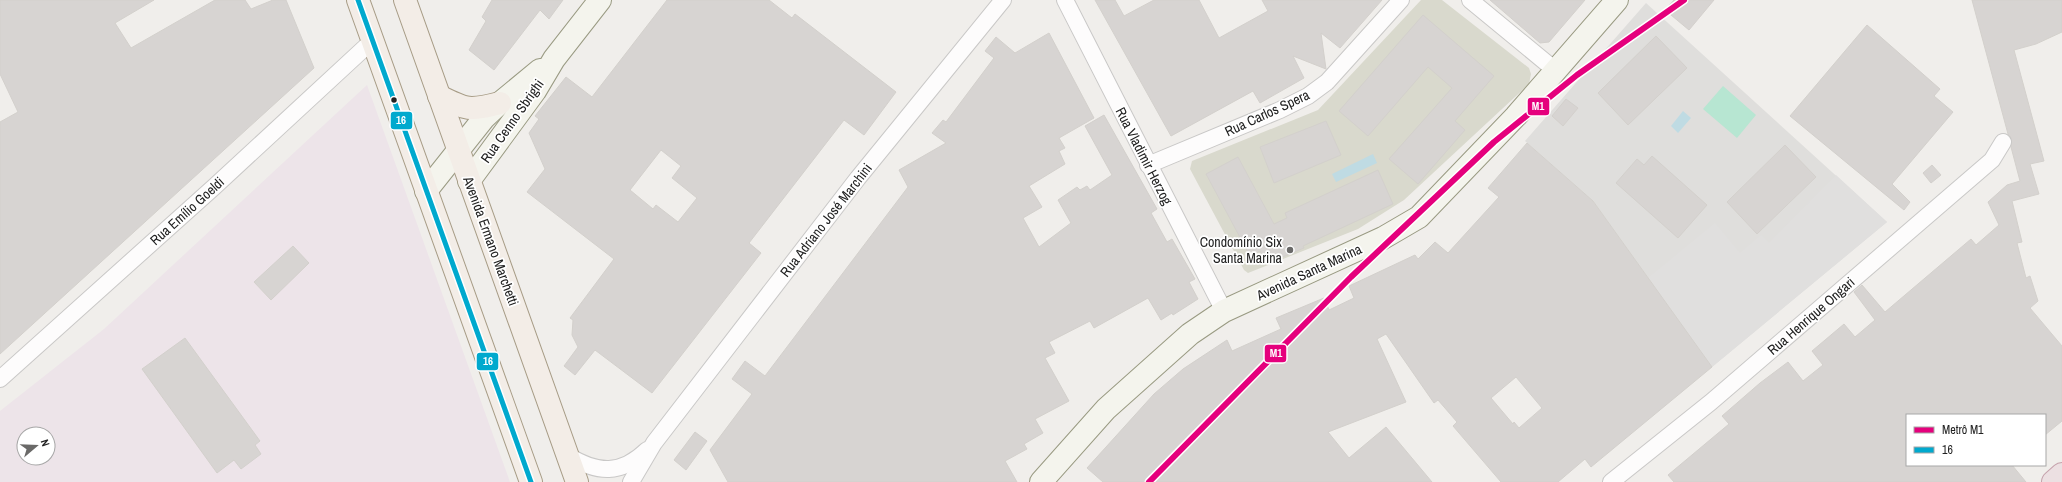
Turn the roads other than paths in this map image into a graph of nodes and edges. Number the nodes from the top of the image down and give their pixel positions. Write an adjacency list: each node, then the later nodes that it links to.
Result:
1 (358, 0): 9 (main road)
2 (405, 0): 12 (main road, Avenida Ermano Marchetti)
3 (600, 0): 10 (street, Rua Cenno Sbrighi)
4 (1003, 0): 21 (street, Rua Adriano José Marchini)
5 (1064, 0): 16 (street, Rua Vladimir Herzog)
6 (1402, 0): 16 (street, Rua Carlos Spera)
7 (1470, 0): 11 (street)
8 (1618, 0): 11 (street, Avenida Santa Marina)
9 (372, 41): 18 (main road); 20 (street, Rua Emílio Goeldi)
10 (554, 59): 13 (street, Rua Cenno Sbrighi); 17 (street, Rua Cenno Sbrighi)
11 (1555, 70): 19 (street, Avenida Santa Marina)
12 (439, 96): 13 (main road); 15 (main road, Avenida Ermano Marchetti)
13 (500, 103): 15 (street, Rua Cenno Sbrighi)
14 (2004, 142): 28 (street, Rua Henrique Ongari)
15 (459, 150): 17 (main road, Avenida Ermano Marchetti); 18 (street, Rua Cenno Sbrighi)
16 (1148, 165): 19 (street, Rua Vladimir Herzog)
17 (469, 182): 22 (main road, Avenida Ermano Marchetti)
18 (426, 191): 24 (main road)
19 (1224, 310): 27 (street, Avenida Santa Marina)
20 (0, 379)
21 (654, 443): 22 (street, Rua Adriano José Marchini); 26 (street, Rua Adriano José Marchini)
22 (567, 455): 25 (main road, Avenida Ermano Marchetti)
23 (2062, 474): 29 (highway)
24 (530, 482)
25 (577, 482)
26 (631, 482)
27 (1041, 482)
28 (1611, 482)
29 (2053, 482)

